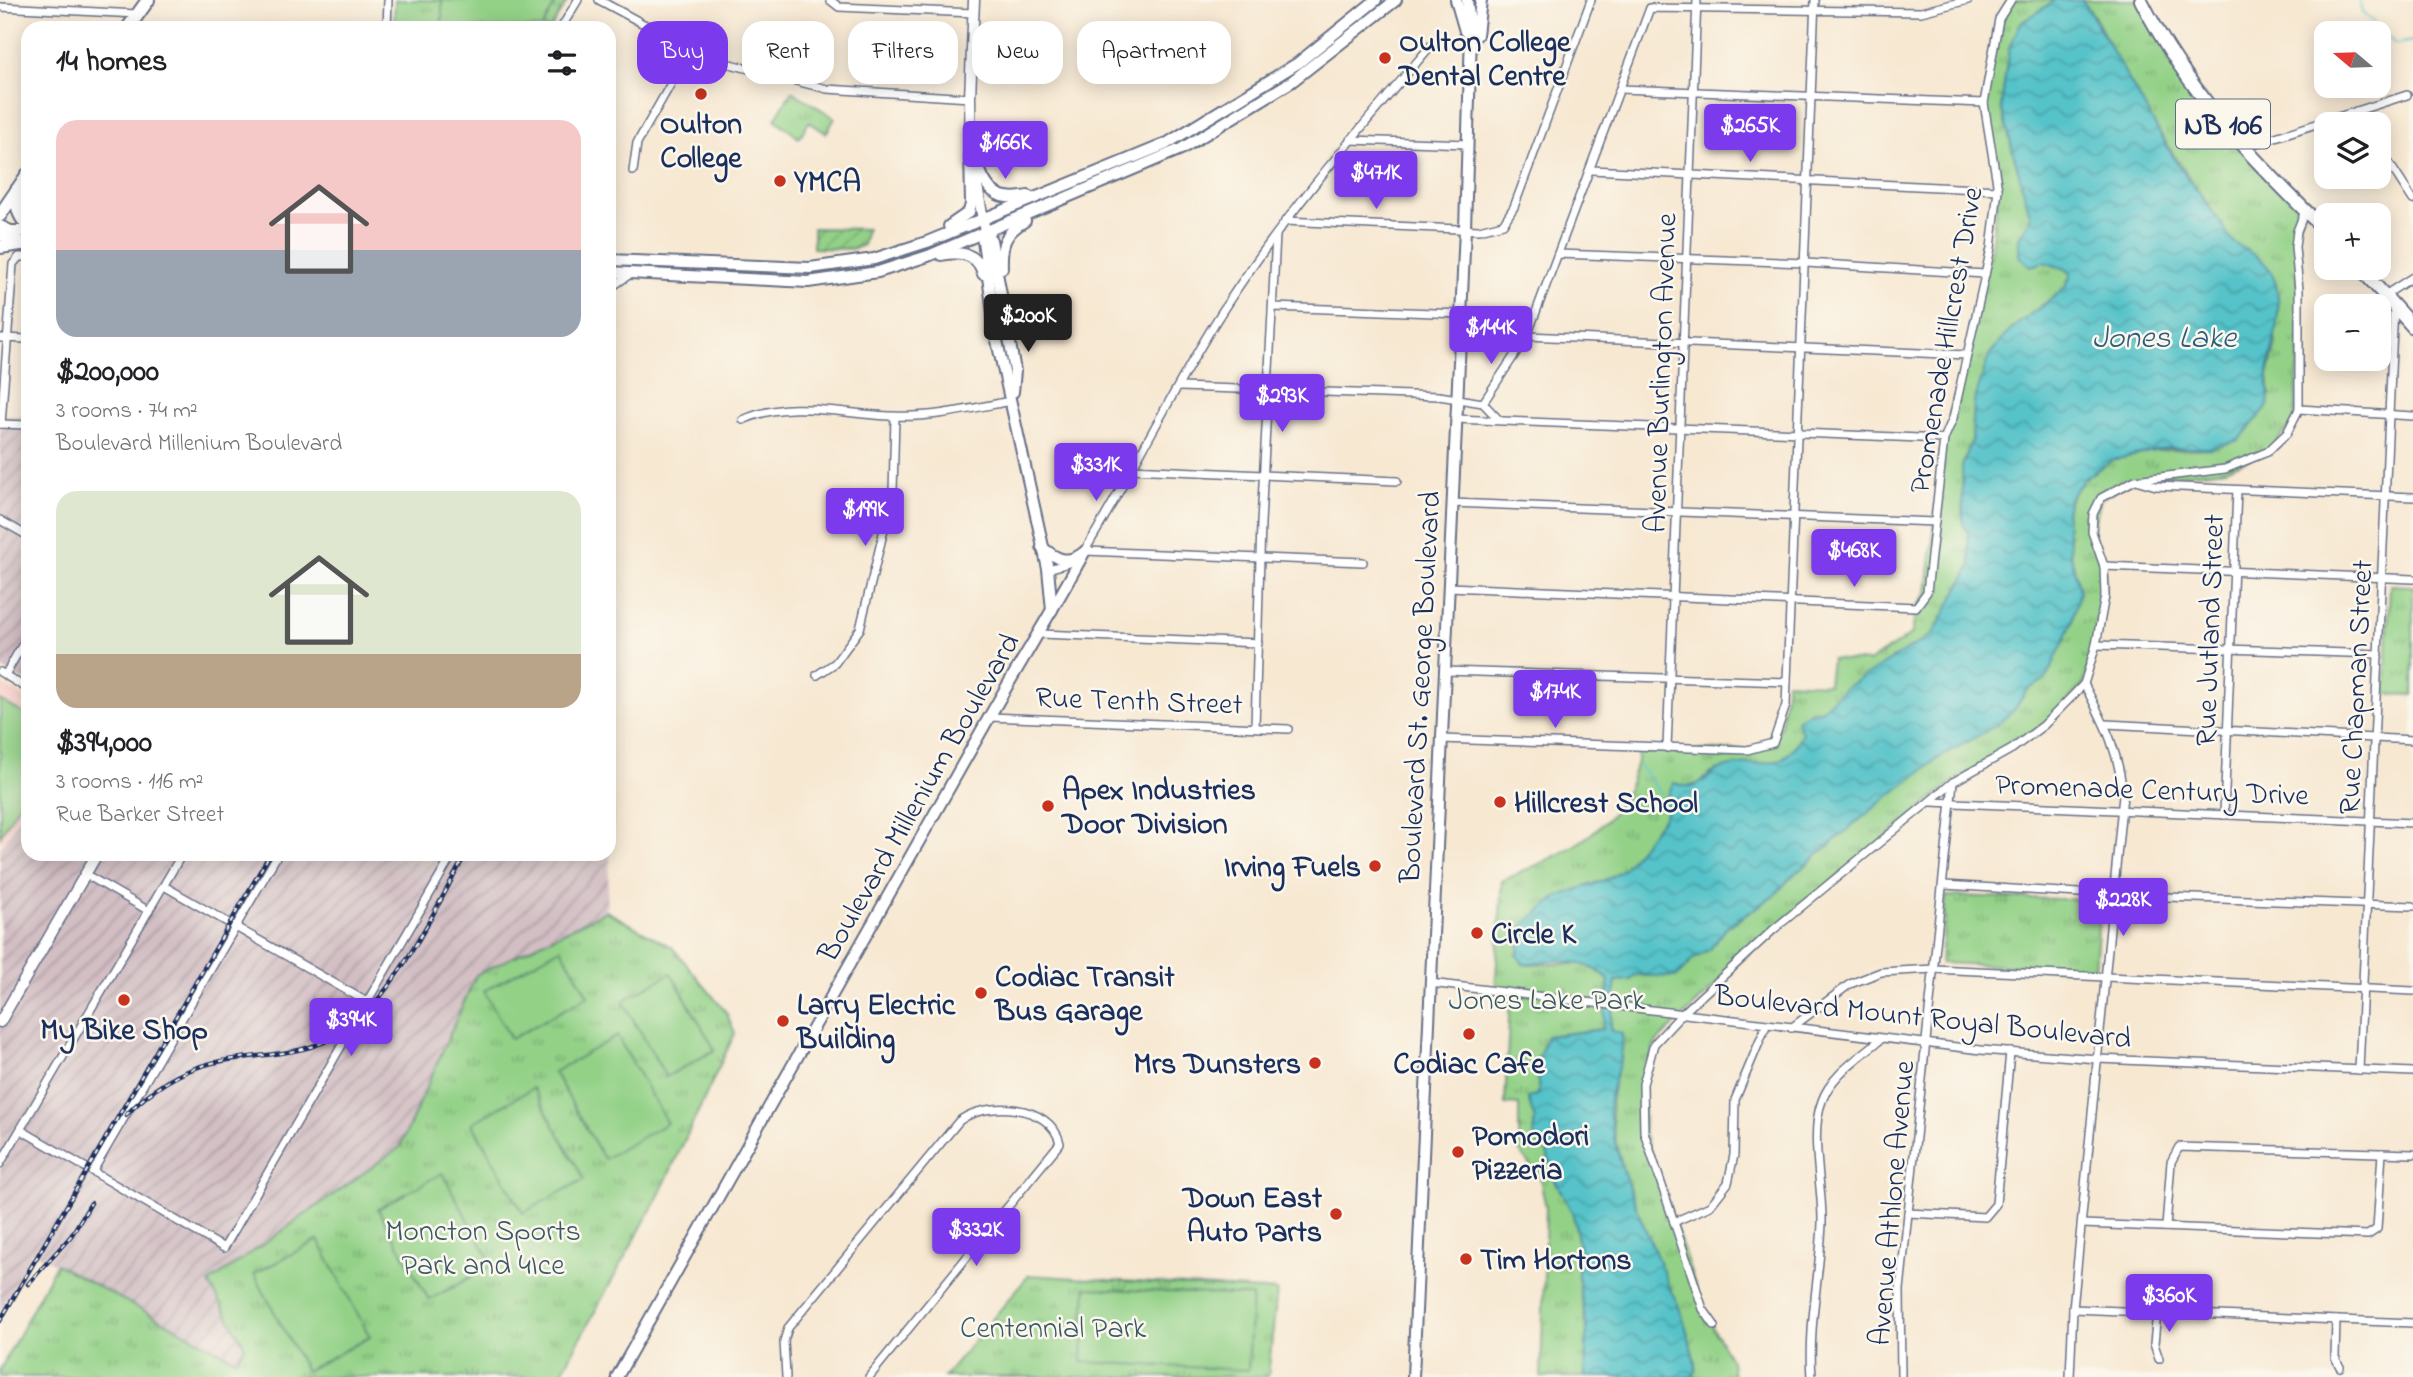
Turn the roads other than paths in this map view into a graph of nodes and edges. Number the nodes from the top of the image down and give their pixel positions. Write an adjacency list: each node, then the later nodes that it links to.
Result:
1 (148, 0): 26 (main road)
2 (388, 0): 28 (street)
3 (578, 0): 29 (street)
4 (599, 0): 30 (street)
5 (830, 0): 22 (street)
6 (892, 0): 22 (street)
7 (974, 0): 25 (street)
8 (1374, 0): 54 (main road)
9 (1456, 0): 37 (main road)
10 (1467, 0): 37 (main road, Boulevard St. George Boulevard)
11 (1480, 0): 37 (main road)
12 (1591, 0): 63 (street)
13 (1697, 0): 21 (street, Avenue Burlington Avenue)
14 (1815, 0): 24 (street)
15 (1928, 0): 23 (street)
16 (1968, 0): 23 (street)
17 (2011, 0): 40 (street, Promenade Hillcrest Drive)
18 (2141, 0): 45 (main road, NB 106)
19 (1396, 1): 54 (main road)
20 (0, 7): 26 (street)
21 (1696, 9): 24 (street); 34 (street); 35 (street, Avenue Burlington Avenue)
22 (891, 10): 25 (street)
23 (1927, 10): 24 (street)
24 (1814, 12): 38 (street)
25 (974, 13): 39 (street)
26 (138, 15): 27 (main road)
27 (133, 21)
28 (387, 21)
29 (565, 21)
30 (637, 22)
31 (1440, 35): 42 (street)
32 (728, 62): 39 (street)
33 (670, 84): 48 (street)
34 (1620, 89): 35 (street); 47 (street)
35 (1692, 91): 38 (street); 49 (street, Avenue Burlington Avenue)
36 (2407, 95): 41 (street)
37 (1469, 97): 43 (main road, Boulevard St. George Boulevard)
38 (1813, 97): 40 (street); 50 (street)
39 (970, 98): 44 (street)
40 (1984, 103): 53 (street, Promenade Hillcrest Drive)
41 (2356, 111): 45 (street)
42 (1350, 140): 43 (street); 61 (street)
43 (1468, 144): 63 (main road, Boulevard St. George Boulevard)
44 (970, 146): 54 (main road); 59 (street); 71 (main road)
45 (2244, 147): 56 (main road, NB 106)
46 (2391, 166): 55 (street)
47 (1591, 170): 49 (street); 72 (street)
48 (633, 171)
49 (1690, 175): 50 (street); 75 (street, Avenue Burlington Avenue)
50 (1810, 180): 53 (street); 76 (street)
51 (21, 184): 52 (main road)
52 (18, 189): 57 (main road); 58 (main road)
53 (1998, 190): 80 (street, Promenade Hillcrest Drive)
54 (1056, 195): 59 (main road); 65 (main road); 89 (main road)
55 (2413, 200)
56 (2305, 211): 60 (main road, NB 106); 104 (street)
57 (0, 215)
58 (21, 215)
59 (983, 219): 65 (street); 71 (main road)
60 (2314, 220)
61 (1285, 221): 63 (street); 67 (street)
62 (0, 226): 64 (main road)
63 (1465, 229): 90 (main road, Boulevard St. George Boulevard)
64 (21, 231)
65 (984, 231): 77 (main road); 89 (main road, Boulevard Millenium Boulevard)
66 (0, 234): 68 (main road)
67 (1276, 235): 88 (street); 99 (street)
68 (21, 240)
69 (21, 243): 70 (main road)
70 (0, 247)
71 (897, 252): 74 (main road)
72 (1558, 254): 75 (street); 92 (street)
73 (21, 259): 94 (street)
74 (616, 260)
75 (1688, 260): 76 (street); 96 (street, Avenue Burlington Avenue)
76 (1806, 262): 80 (street); 97 (street)
77 (901, 265): 79 (main road); 89 (main road)
78 (616, 272): 79 (main road)
79 (633, 273): 83 (street)
80 (1985, 274): 98 (street, Promenade Hillcrest Drive)
81 (2413, 277): 85 (street)
82 (2371, 280): 84 (main road)
83 (616, 284)
84 (2384, 294)
85 (2387, 294)
86 (2391, 302): 87 (main road)
87 (2394, 306): 91 (main road); 105 (street, Rue Chapman Street)
88 (1273, 307): 90 (street); 100 (street)
89 (998, 310): 102 (main road, Boulevard Millenium Boulevard)
90 (1461, 314): 101 (main road, Boulevard St. George Boulevard)
91 (2413, 327)
92 (1527, 336): 96 (street); 103 (street)
93 (0, 338): 94 (street)
94 (10, 338): 95 (street); 111 (street)
95 (21, 339)
96 (1685, 344): 97 (street); 113 (street, Avenue Burlington Avenue)
97 (1803, 349): 98 (street); 114 (street)
98 (1967, 355): 115 (street, Promenade Hillcrest Drive)
99 (1180, 387): 100 (street); 116 (street)
100 (1270, 390): 101 (street); 117 (street)
101 (1457, 399): 103 (street); 108 (main road, Boulevard St. George Boulevard)
102 (1012, 401): 106 (street); 129 (main road, Boulevard Millenium Boulevard)
103 (1483, 403): 110 (street)
104 (2299, 409): 105 (street); 118 (street)
105 (2389, 415): 107 (street); 121 (street, Rue Chapman Street)
106 (895, 416): 109 (street); 150 (street)
107 (2413, 416)
108 (1456, 419): 110 (street); 123 (main road, Boulevard St. George Boulevard)
109 (743, 420)
110 (1503, 421): 113 (street)
111 (1, 424): 112 (street)
112 (21, 425)
113 (1679, 428): 114 (street); 124 (street, Avenue Burlington Avenue)
114 (1796, 433): 115 (street); 125 (street)
115 (1944, 439): 127 (street, Promenade Hillcrest Drive)
116 (1132, 469): 117 (street); 130 (street)
117 (1265, 475): 119 (street); 131 (street)
118 (2135, 480): 120 (street); 133 (street)
119 (1396, 481)
120 (2237, 489): 121 (street); 135 (street, Rue Jutland Street)
121 (2386, 496): 122 (street); 136 (street, Rue Chapman Street)
122 (2413, 497)
123 (1452, 503): 124 (street); 138 (main road, Boulevard St. George Boulevard)
124 (1677, 512): 125 (street); 139 (street, Avenue Burlington Avenue)
125 (1794, 517): 127 (street); 140 (street)
126 (0, 520): 128 (street)
127 (1935, 522): 140 (street, Promenade Hillcrest Drive)
128 (21, 532)
129 (1042, 546): 130 (main road); 134 (main road, Boulevard Millenium Boulevard)
130 (1085, 551): 131 (street); 134 (street); 141 (main road)
131 (1261, 558): 132 (street); 143 (street)
132 (1363, 562)
133 (2104, 565): 135 (street); 144 (street)
134 (1048, 569): 141 (main road, Boulevard Millenium Boulevard)
135 (2232, 569): 136 (street); 146 (street, Rue Jutland Street)
136 (2383, 577): 137 (street); 147 (street, Rue Chapman Street)
137 (2413, 579)
138 (1449, 587): 139 (street); 148 (main road, Boulevard St. George Boulevard)
139 (1675, 596): 140 (street); 151 (street, Avenue Burlington Avenue)
140 (1791, 599): 152 (street)
141 (1052, 613): 142 (main road, Boulevard Millenium Boulevard)
142 (1041, 634): 143 (street); 155 (main road, Boulevard Millenium Boulevard)
143 (1258, 643): 157 (street)
144 (2096, 645): 146 (street); 153 (street)
145 (21, 646): 149 (street)
146 (2230, 650): 147 (street); 159 (street, Rue Jutland Street)
147 (2379, 654): 160 (street, Rue Chapman Street)
148 (1445, 671): 151 (street); 161 (main road, Boulevard St. George Boulevard)
149 (3, 673): 154 (street)
150 (817, 675)
151 (1671, 678): 152 (street); 163 (street, Avenue Burlington Avenue)
152 (1787, 682): 163 (street)
153 (2084, 684): 156 (street); 164 (street)
154 (21, 685)
155 (989, 717): 157 (street, Rue Tenth Street); 216 (main road, Boulevard Millenium Boulevard)
156 (2106, 724): 159 (street); 167 (street)
157 (1255, 727): 158 (street, Rue Tenth Street)
158 (1287, 729)
159 (2227, 732): 160 (street); 168 (street, Rue Jutland Street)
160 (2375, 738): 162 (street); 169 (street, Rue Chapman Street)
161 (1441, 739): 163 (street); 185 (main road, Boulevard St. George Boulevard)
162 (2413, 740)
163 (1667, 748)
164 (1953, 782): 165 (street); 166 (street, Avenue Athlone Avenue)
165 (1930, 802): 166 (street, Promenade Century Drive); 189 (street)
166 (1952, 803): 167 (street, Promenade Century Drive); 176 (street, Avenue Athlone Avenue)
167 (2120, 810): 168 (street, Promenade Century Drive); 178 (street)
168 (2224, 815): 169 (street, Promenade Century Drive)
169 (2371, 821): 170 (street, Promenade Century Drive); 179 (street, Rue Chapman Street)
170 (2413, 823)
171 (93, 861): 175 (street)
172 (178, 861): 177 (street)
173 (274, 861): 182 (street)
174 (449, 861): 188 (street)
175 (85, 874): 181 (street); 190 (street)
176 (1944, 885): 178 (street); 183 (street, Avenue Athlone Avenue)
177 (164, 886): 181 (street); 182 (street)
178 (2113, 895): 179 (street); 184 (street)
179 (2367, 904): 180 (street); 186 (street, Rue Chapman Street)
180 (2413, 906)
181 (149, 911): 199 (street)
182 (237, 926): 188 (street); 203 (street)
183 (1934, 969): 184 (street); 192 (street); 194 (street, Avenue Athlone Avenue)
184 (2106, 978): 186 (street); 196 (street)
185 (1430, 983): 189 (street, Boulevard Mount Royal Boulevard); 218 (main road, Boulevard St. George Boulevard)
186 (2363, 989): 187 (street); 197 (street, Rue Chapman Street)
187 (2413, 991)
188 (368, 1002): 203 (street)
189 (1682, 1014): 191 (street, Boulevard Mount Royal Boulevard); 205 (street)
190 (0, 1022)
191 (1766, 1026): 192 (street, Boulevard Mount Royal Boulevard); 205 (street)
192 (1791, 1028): 193 (street, Boulevard Mount Royal Boulevard)
193 (1880, 1040): 194 (street, Boulevard Mount Royal Boulevard); 219 (street)
194 (1927, 1045): 195 (street, Boulevard Mount Royal Boulevard); 204 (street, Avenue Athlone Avenue)
195 (2010, 1052): 196 (street, Boulevard Mount Royal Boulevard); 204 (street)
196 (2098, 1059): 197 (street, Boulevard Mount Royal Boulevard); 206 (street)
197 (2359, 1070): 198 (street, Boulevard Mount Royal Boulevard)
198 (2413, 1072)
199 (21, 1130): 202 (street); 203 (street)
200 (2382, 1153): 201 (street); 207 (street); 207 (street)
201 (2413, 1154)
202 (1, 1160)
203 (93, 1171)
204 (1908, 1213): 220 (street, Avenue Athlone Avenue)
205 (1674, 1222): 212 (street)
206 (2082, 1224): 207 (street); 208 (street)
207 (2166, 1227)
208 (2073, 1309): 209 (street); 221 (street)
209 (2157, 1312): 210 (street); 213 (street)
210 (2336, 1320): 211 (street); 214 (street)
211 (2413, 1323)
212 (1715, 1326)
213 (2159, 1359)
214 (2340, 1367)
215 (869, 1376): 217 (street)
216 (617, 1377)
217 (786, 1377)
218 (1413, 1377)
219 (1812, 1377)
220 (1901, 1377)
221 (2070, 1377)

